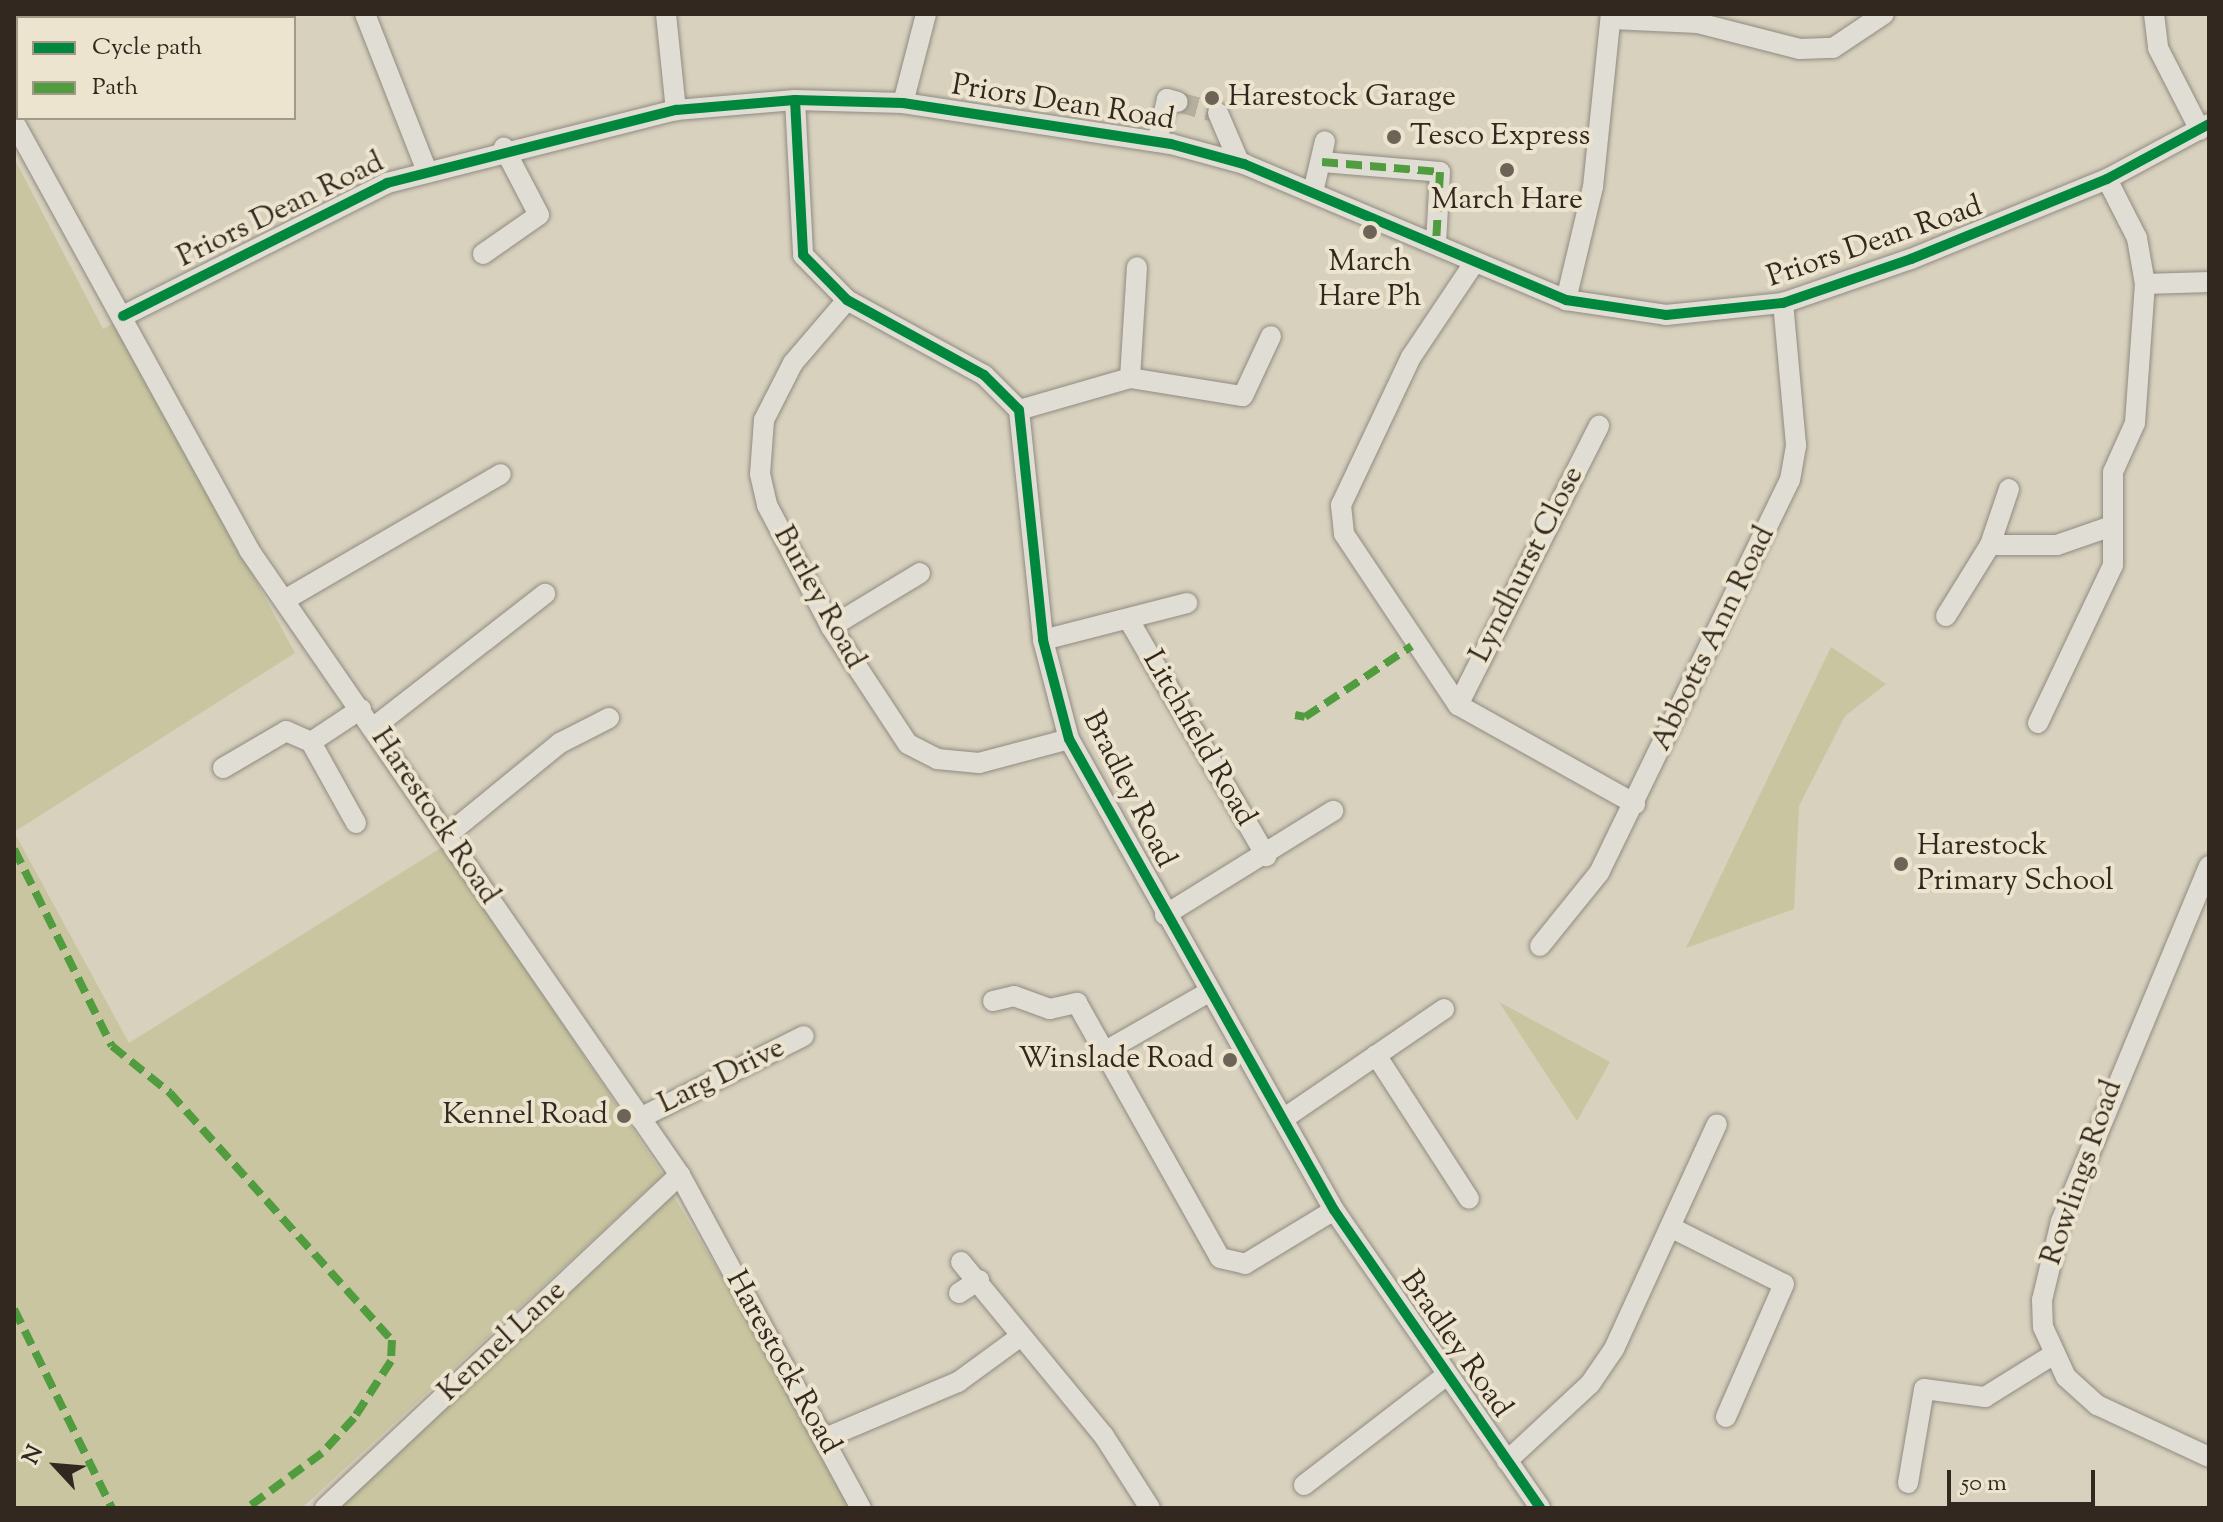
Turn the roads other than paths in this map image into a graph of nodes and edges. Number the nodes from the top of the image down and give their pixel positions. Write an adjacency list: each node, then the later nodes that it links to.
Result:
1 (365, 14): 17 (street)
2 (666, 14): 10 (street)
3 (926, 14): 9 (street)
4 (1884, 14): 6 (street)
5 (2154, 14): 13 (street)
6 (1611, 16): 27 (street)
7 (795, 100): 9 (street, Priors Dean Road); 10 (street, Priors Dean Road); 26 (street)
8 (1178, 102): 14 (street)
9 (903, 103): 14 (street, Priors Dean Road)
10 (676, 110): 15 (street, Priors Dean Road)
11 (1218, 113): 16 (street)
12 (14, 122): 29 (street, Harestock Road)
13 (2205, 127): 18 (street, Priors Dean Road)
14 (1157, 142): 16 (street, Priors Dean Road)
15 (504, 148): 17 (street, Priors Dean Road); 21 (street)
16 (1239, 162): 19 (street, Priors Dean Road)
17 (426, 169): 29 (street, Priors Dean Road)
18 (2107, 179): 25 (street); 28 (street, Priors Dean Road)
19 (1313, 192): 20 (street, Priors Dean Road); 20 (street)
20 (1436, 243): 22 (street, Priors Dean Road)
21 (483, 254)
22 (1474, 263): 27 (street, Priors Dean Road); 46 (street)
23 (1137, 267): 31 (street)
24 (2209, 282): 25 (street)
25 (2145, 284): 36 (street)
26 (847, 300): 32 (street); 44 (street, Burley Road)
27 (1566, 300): 28 (street, Priors Dean Road)
28 (1783, 303): 54 (street, Abbotts Ann Road)
29 (123, 316): 40 (street, Harestock Road)
30 (1271, 336): 31 (street)
31 (1130, 378): 32 (street)
32 (1019, 410): 45 (street, Bradley Road)
33 (1599, 426): 46 (street, Lyndhurst Close)
34 (501, 474): 40 (street)
35 (2009, 489): 37 (street)
36 (2109, 527): 37 (street); 49 (street)
37 (1990, 545): 42 (street)
38 (920, 573): 44 (street)
39 (545, 594): 50 (street)
40 (288, 598): 47 (street, Harestock Road)
41 (1187, 603): 43 (street, Litchfield Road)
42 (1946, 616)
43 (1130, 622): 45 (street, Litchfield Road); 58 (street, Litchfield Road)
44 (831, 627): 51 (street, Burley Road)
45 (1043, 640): 51 (street, Bradley Road)
46 (1458, 705): 54 (street)
47 (361, 709): 50 (street, Harestock Road); 52 (street)
48 (609, 718): 57 (street)
49 (2038, 723)
50 (374, 727): 57 (street, Harestock Road)
51 (1069, 739): 60 (street, Bradley Road)
52 (311, 742): 53 (street); 56 (street)
53 (223, 768)
54 (1635, 804): 61 (street, Abbotts Ann Road)
55 (1333, 811): 58 (street, Litchfield Road)
56 (356, 823)
57 (446, 836): 68 (street, Harestock Road)
58 (1266, 856): 60 (street, Litchfield Road)
59 (2209, 866): 79 (street, Rowlings Road)
60 (1165, 915): 62 (street, Bradley Road)
61 (1540, 946)
62 (1207, 993): 66 (street); 69 (street, Bradley Road)
63 (993, 1001): 66 (street)
64 (1444, 1009): 67 (street)
65 (804, 1036): 68 (street, Larg Drive)
66 (1104, 1052): 73 (street)
67 (1376, 1055): 69 (street); 72 (street)
68 (640, 1118): 71 (street, Harestock Road)
69 (1283, 1119): 73 (street, Bradley Road)
70 (1717, 1124): 74 (street)
71 (680, 1175): 82 (street, Harestock Road); 87 (street, Kennel Lane)
72 (1469, 1199)
73 (1334, 1210): 80 (street, Bradley Road)
74 (1670, 1227): 81 (street); 84 (street)
75 (961, 1262): 76 (street)
76 (979, 1280): 77 (street); 78 (street)
77 (959, 1293)
78 (1021, 1336): 82 (street); 89 (street)
79 (2054, 1354): 83 (street, Rowlings Road); 85 (street)
80 (1444, 1377): 84 (street, Bradley Road); 86 (street)
81 (1726, 1417)
82 (823, 1439): 88 (street, Harestock Road)
83 (2209, 1457)
84 (1507, 1461): 90 (street, Bradley Road)
85 (1908, 1483)
86 (1304, 1485)
87 (325, 1508)
88 (861, 1508)
89 (1150, 1508)
90 (1540, 1508)

